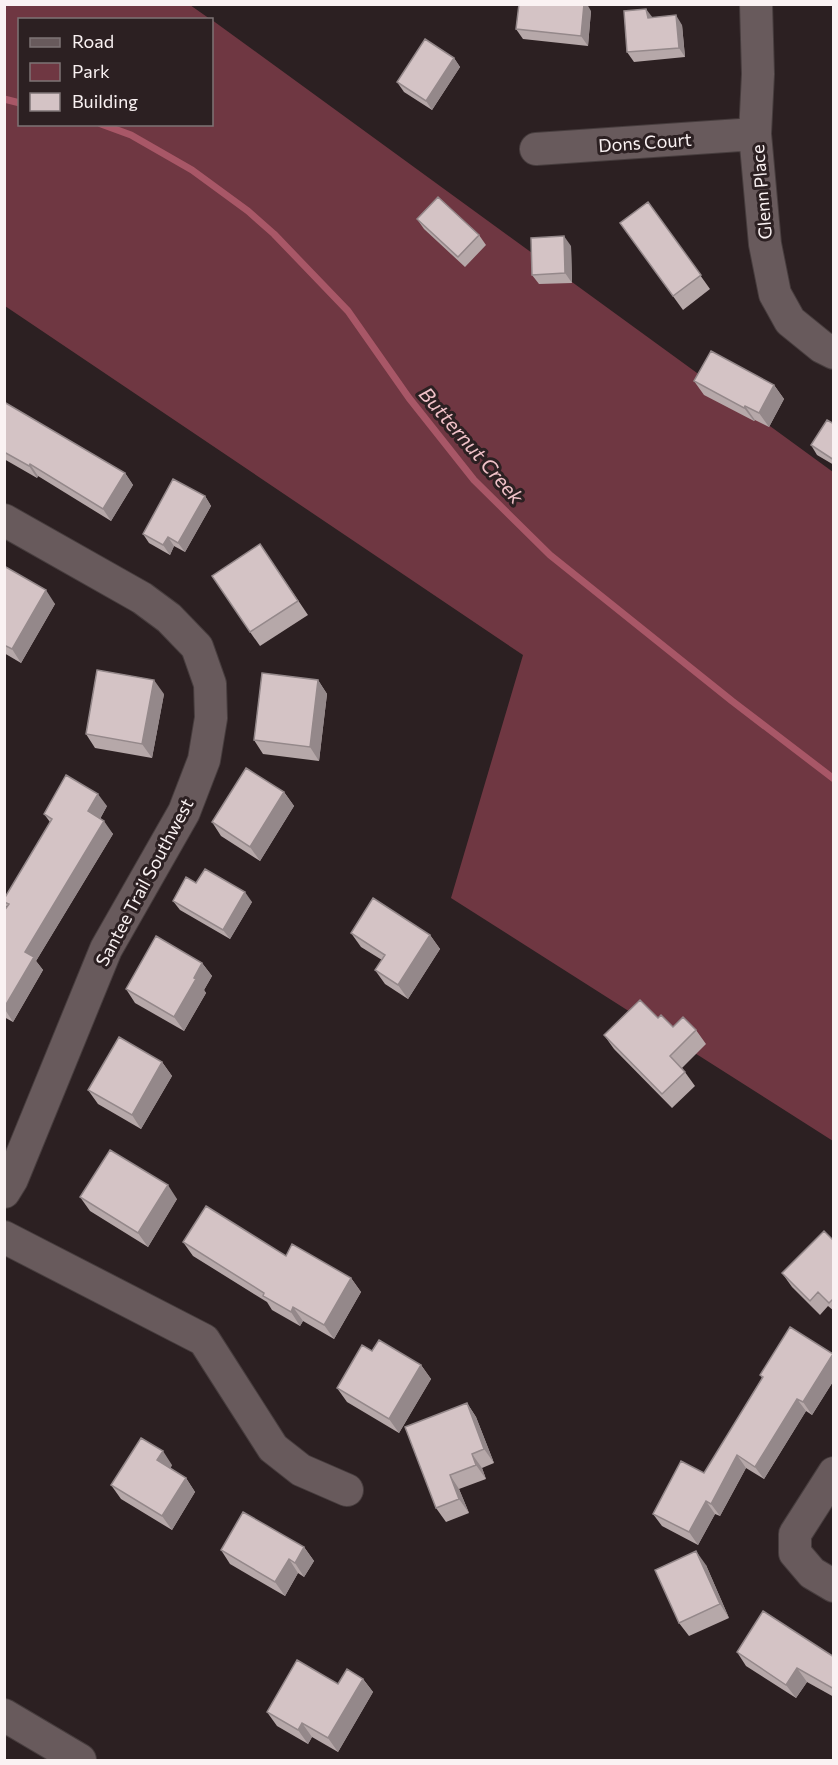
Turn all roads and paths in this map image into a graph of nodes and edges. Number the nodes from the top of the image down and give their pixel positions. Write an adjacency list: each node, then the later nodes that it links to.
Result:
1 (756, 4): 2 (street, Glenn Place)
2 (755, 134): 3 (street, Dons Court); 4 (street, Glenn Place)
3 (536, 149)
4 (834, 353)
5 (4, 520): 6 (street, Santee Trail Southwest)
6 (4, 1192)
7 (4, 1237): 9 (street)
8 (834, 1473): 10 (street)
9 (347, 1490)
10 (834, 1586)
11 (4, 1715): 12 (street)
12 (80, 1761)

